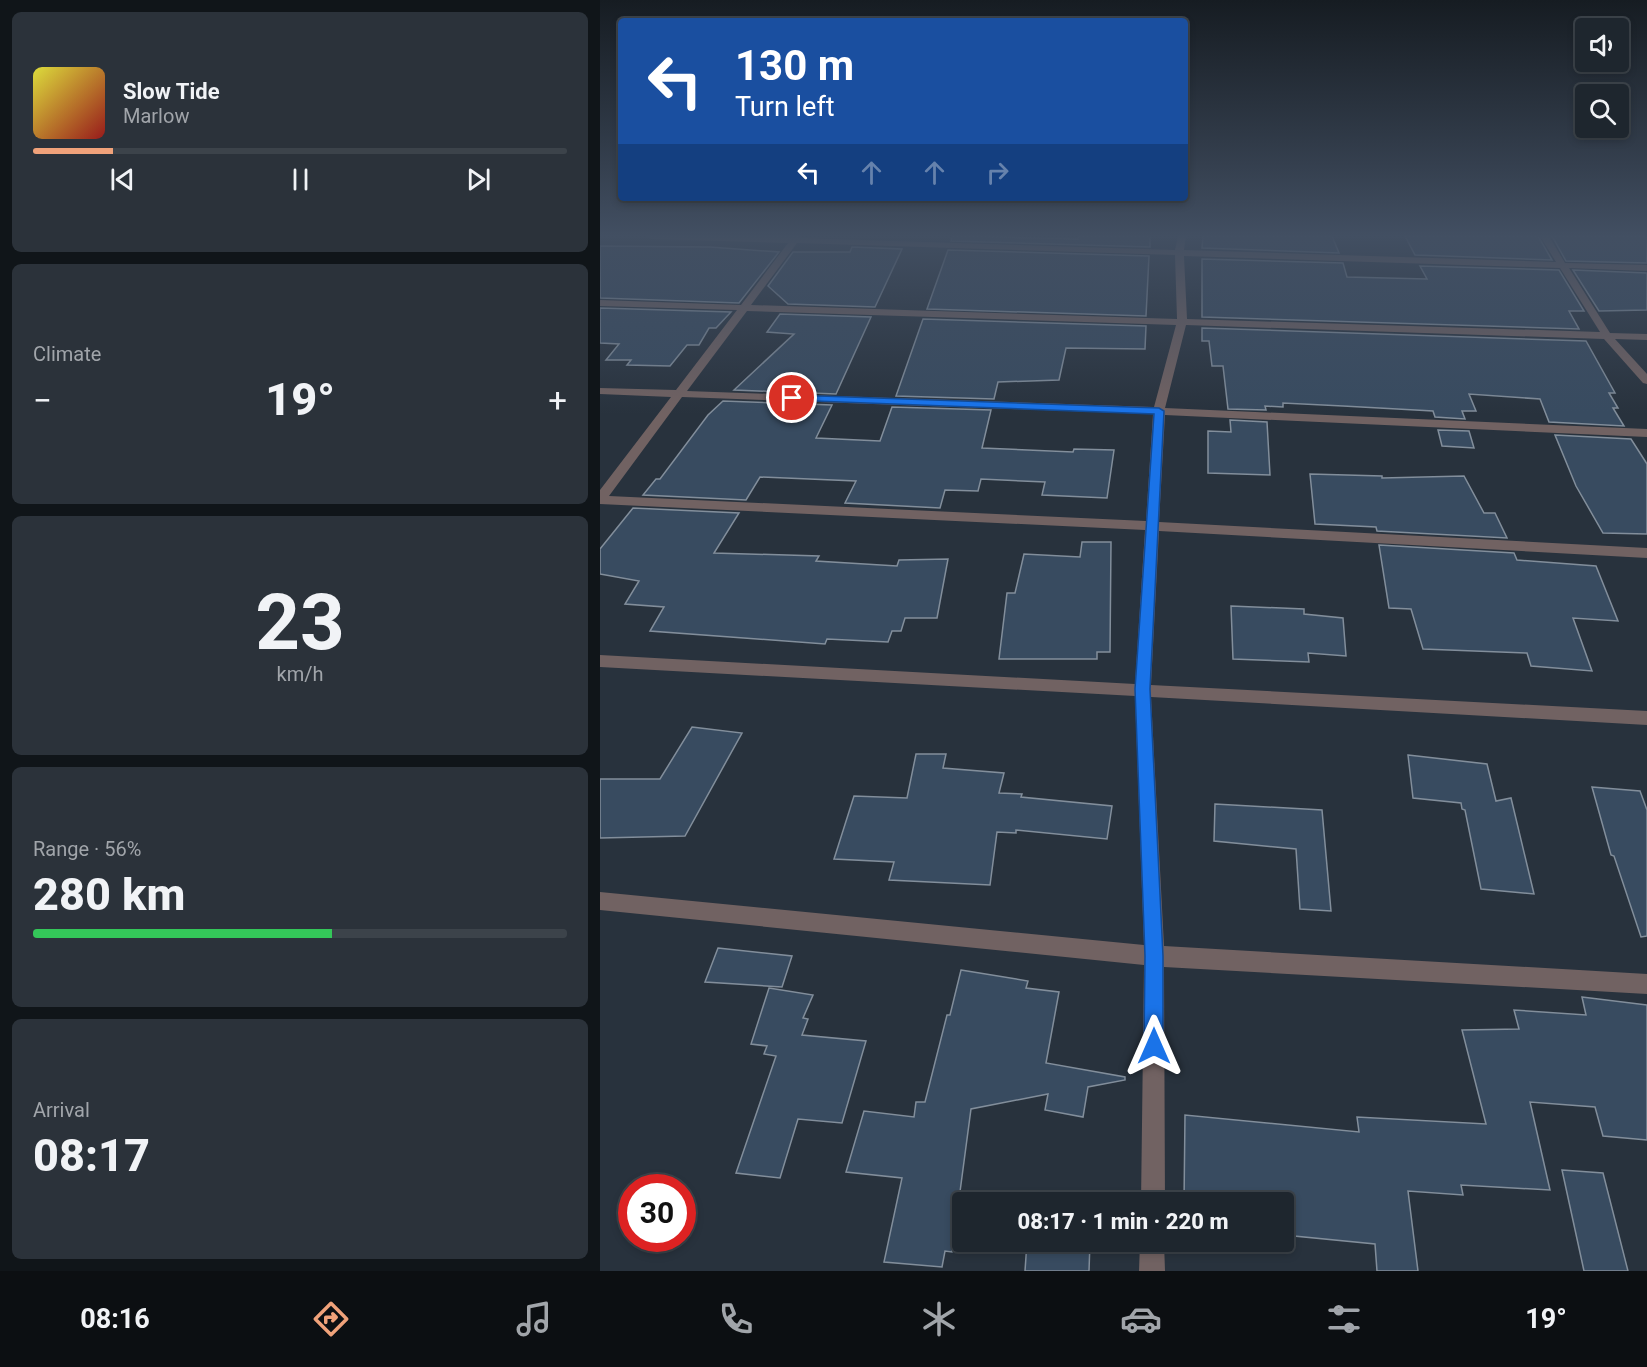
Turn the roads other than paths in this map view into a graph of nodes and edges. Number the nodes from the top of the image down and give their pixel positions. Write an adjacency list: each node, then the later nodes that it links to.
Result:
1 (752, 295): 5 (street)
2 (1181, 295): 6 (street)
3 (1582, 295): 7 (street)
4 (600, 303): 5 (street)
5 (743, 307): 6 (street); 11 (street)
6 (1182, 322): 7 (street); 12 (street)
7 (1607, 336): 8 (street); 9 (street)
8 (1647, 337)
9 (1647, 381)
10 (600, 391): 11 (street)
11 (677, 394): 12 (street); 14 (street)
12 (1159, 411): 13 (street); 15 (street)
13 (1647, 433)
14 (600, 499): 15 (street)
15 (1151, 526): 16 (street); 18 (street)
16 (1647, 553)
17 (600, 661): 18 (street)
18 (1143, 689): 19 (street); 21 (street)
19 (1647, 718)
20 (600, 901): 21 (street)
21 (1154, 956): 22 (street); 23 (street)
22 (1647, 984)
23 (1153, 1192)
24 (1152, 1252): 25 (street)
25 (1152, 1271)

